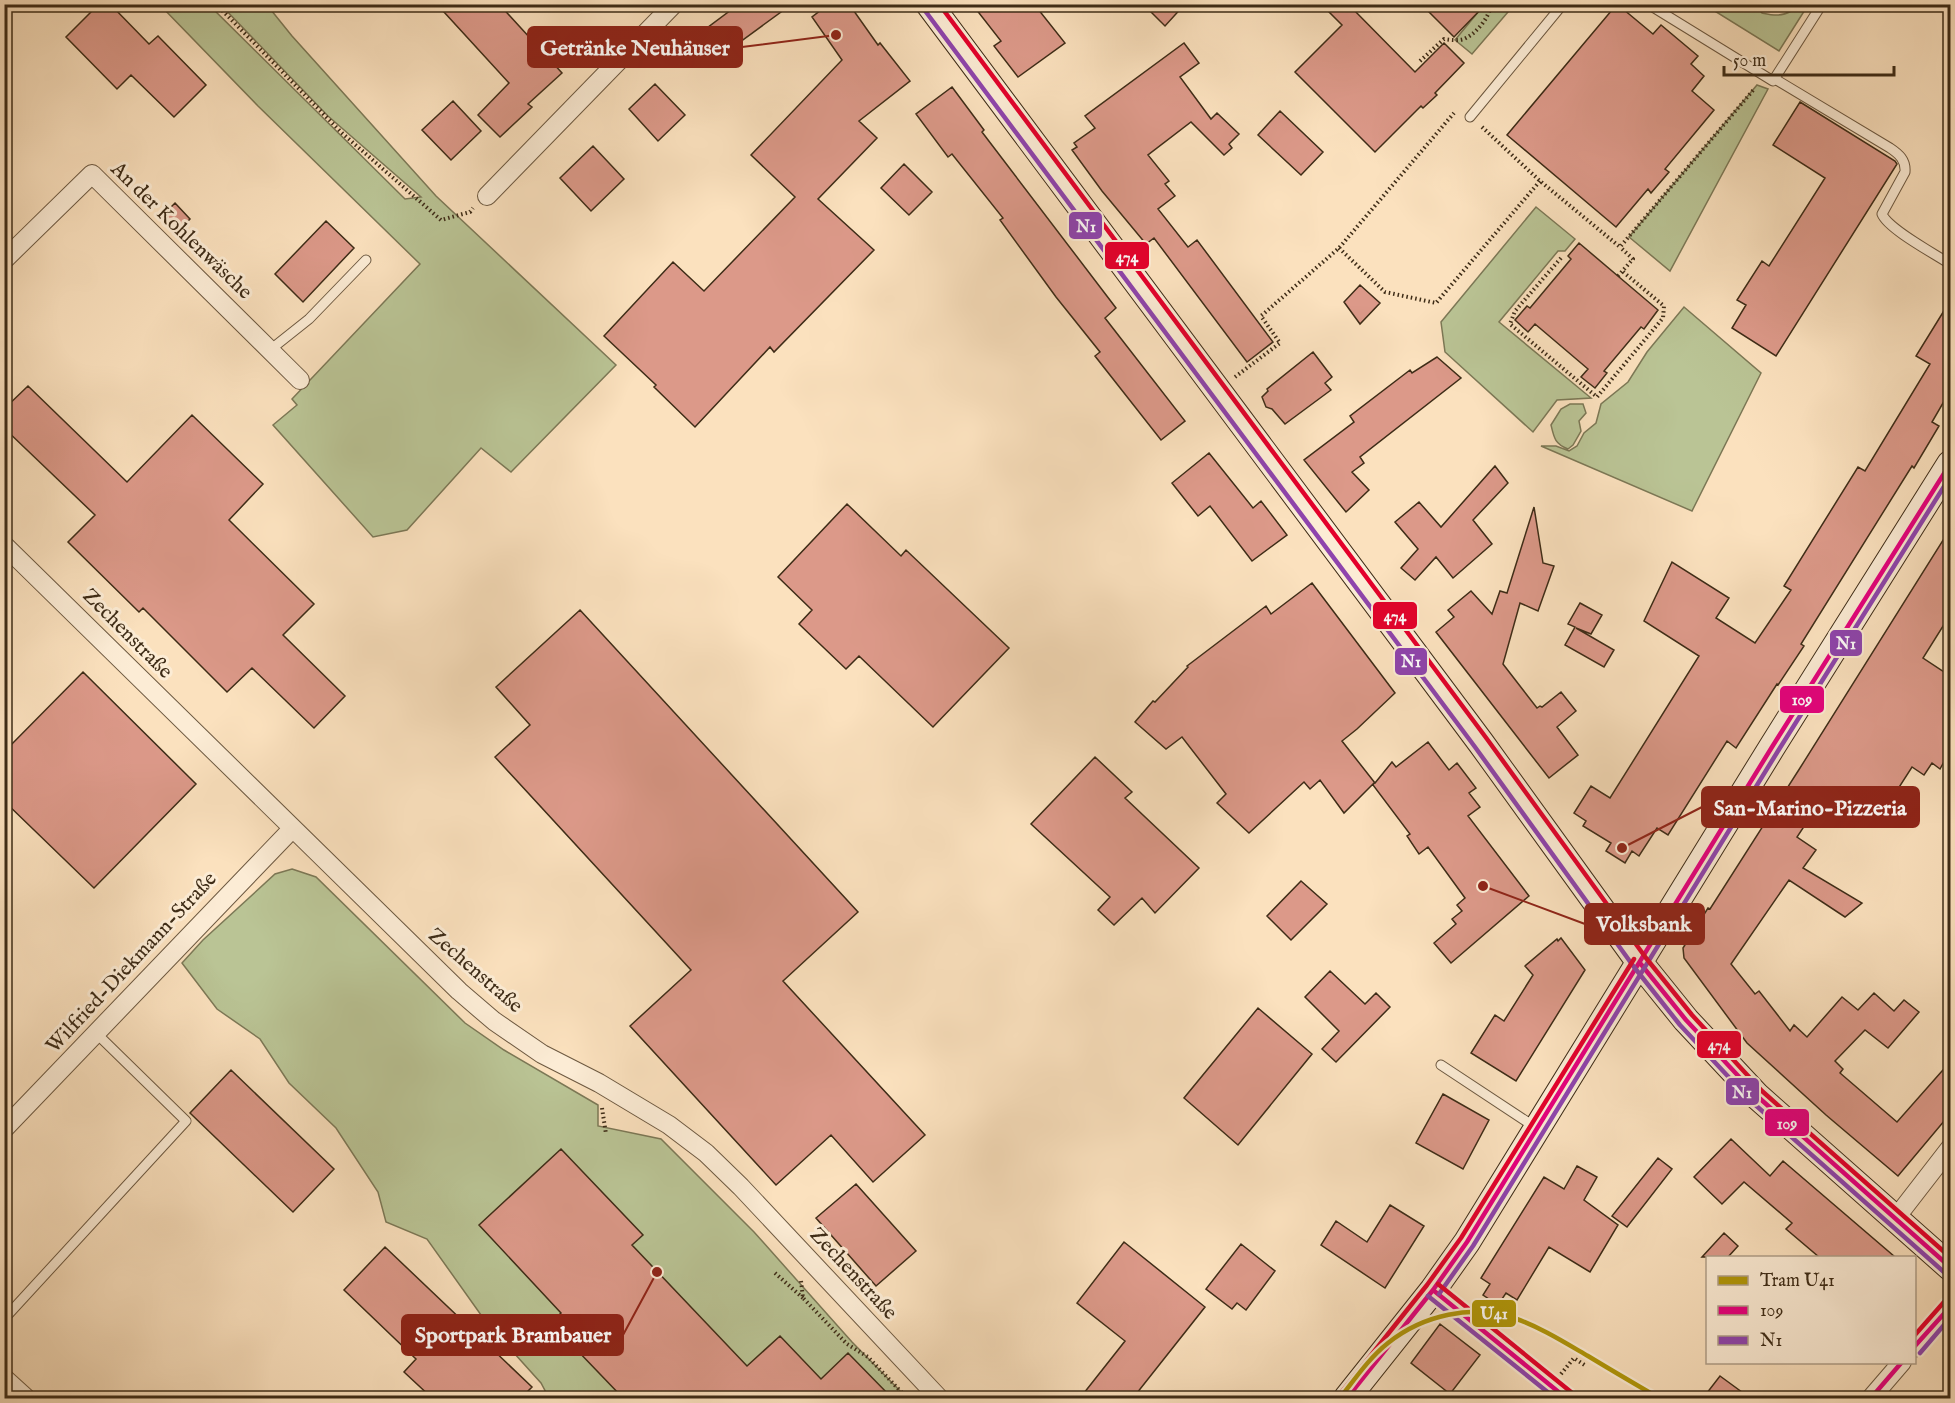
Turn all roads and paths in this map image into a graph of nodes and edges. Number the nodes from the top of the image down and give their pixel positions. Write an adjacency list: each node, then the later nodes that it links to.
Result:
1 (216, 4): 12 (path)
2 (674, 4): 12 (street)
3 (929, 4): 23 (main road)
4 (1491, 4): 8 (path)
5 (1563, 4): 10 (lane)
6 (1648, 4): 9 (lane)
7 (1822, 4): 9 (lane)
8 (1420, 61)
9 (1770, 77): 13 (path); 18 (lane)
10 (1470, 117): 11 (path); 14 (path)
11 (1540, 181): 13 (path); 14 (path)
12 (487, 196)
13 (1620, 247): 19 (path)
14 (1339, 248): 23 (path)
15 (1561, 258): 19 (path)
16 (4, 260): 21 (street, An der Kohlenwäsche)
17 (366, 260): 21 (lane)
18 (1950, 264)
19 (1622, 271): 20 (path)
20 (1618, 276)
21 (270, 350): 22 (street, An der Kohlenwäsche)
22 (300, 380)
23 (1217, 391): 27 (main road)
24 (1950, 464): 27 (main road)
25 (4, 545): 26 (street, Zechenstraße)
26 (292, 829): 28 (street, Wilfried-Diekmann-Straße); 34 (street, Zechenstraße)
27 (1640, 963): 31 (main road); 33 (main road)
28 (97, 1034): 30 (street, Wilfried-Diekmann-Straße); 40 (lane)
29 (1441, 1065): 31 (lane)
30 (4, 1129)
31 (1538, 1129): 37 (main road)
32 (1950, 1148): 33 (street)
33 (1895, 1219): 35 (main road)
34 (800, 1250): 38 (path); 48 (street, Zechenstraße)
35 (1950, 1267)
36 (775, 1273): 38 (path)
37 (1433, 1290): 45 (lane); 49 (main road)
38 (802, 1298): 47 (path)
39 (1950, 1307): 41 (street)
40 (4, 1319)
41 (1916, 1346)
42 (1900, 1364): 51 (street)
43 (1586, 1366): 45 (path)
44 (4, 1378): 46 (street)
45 (1551, 1386): 50 (lane)
46 (26, 1398)
47 (907, 1398)
48 (939, 1398)
49 (1347, 1398)
50 (1566, 1398)
51 (1871, 1398)

